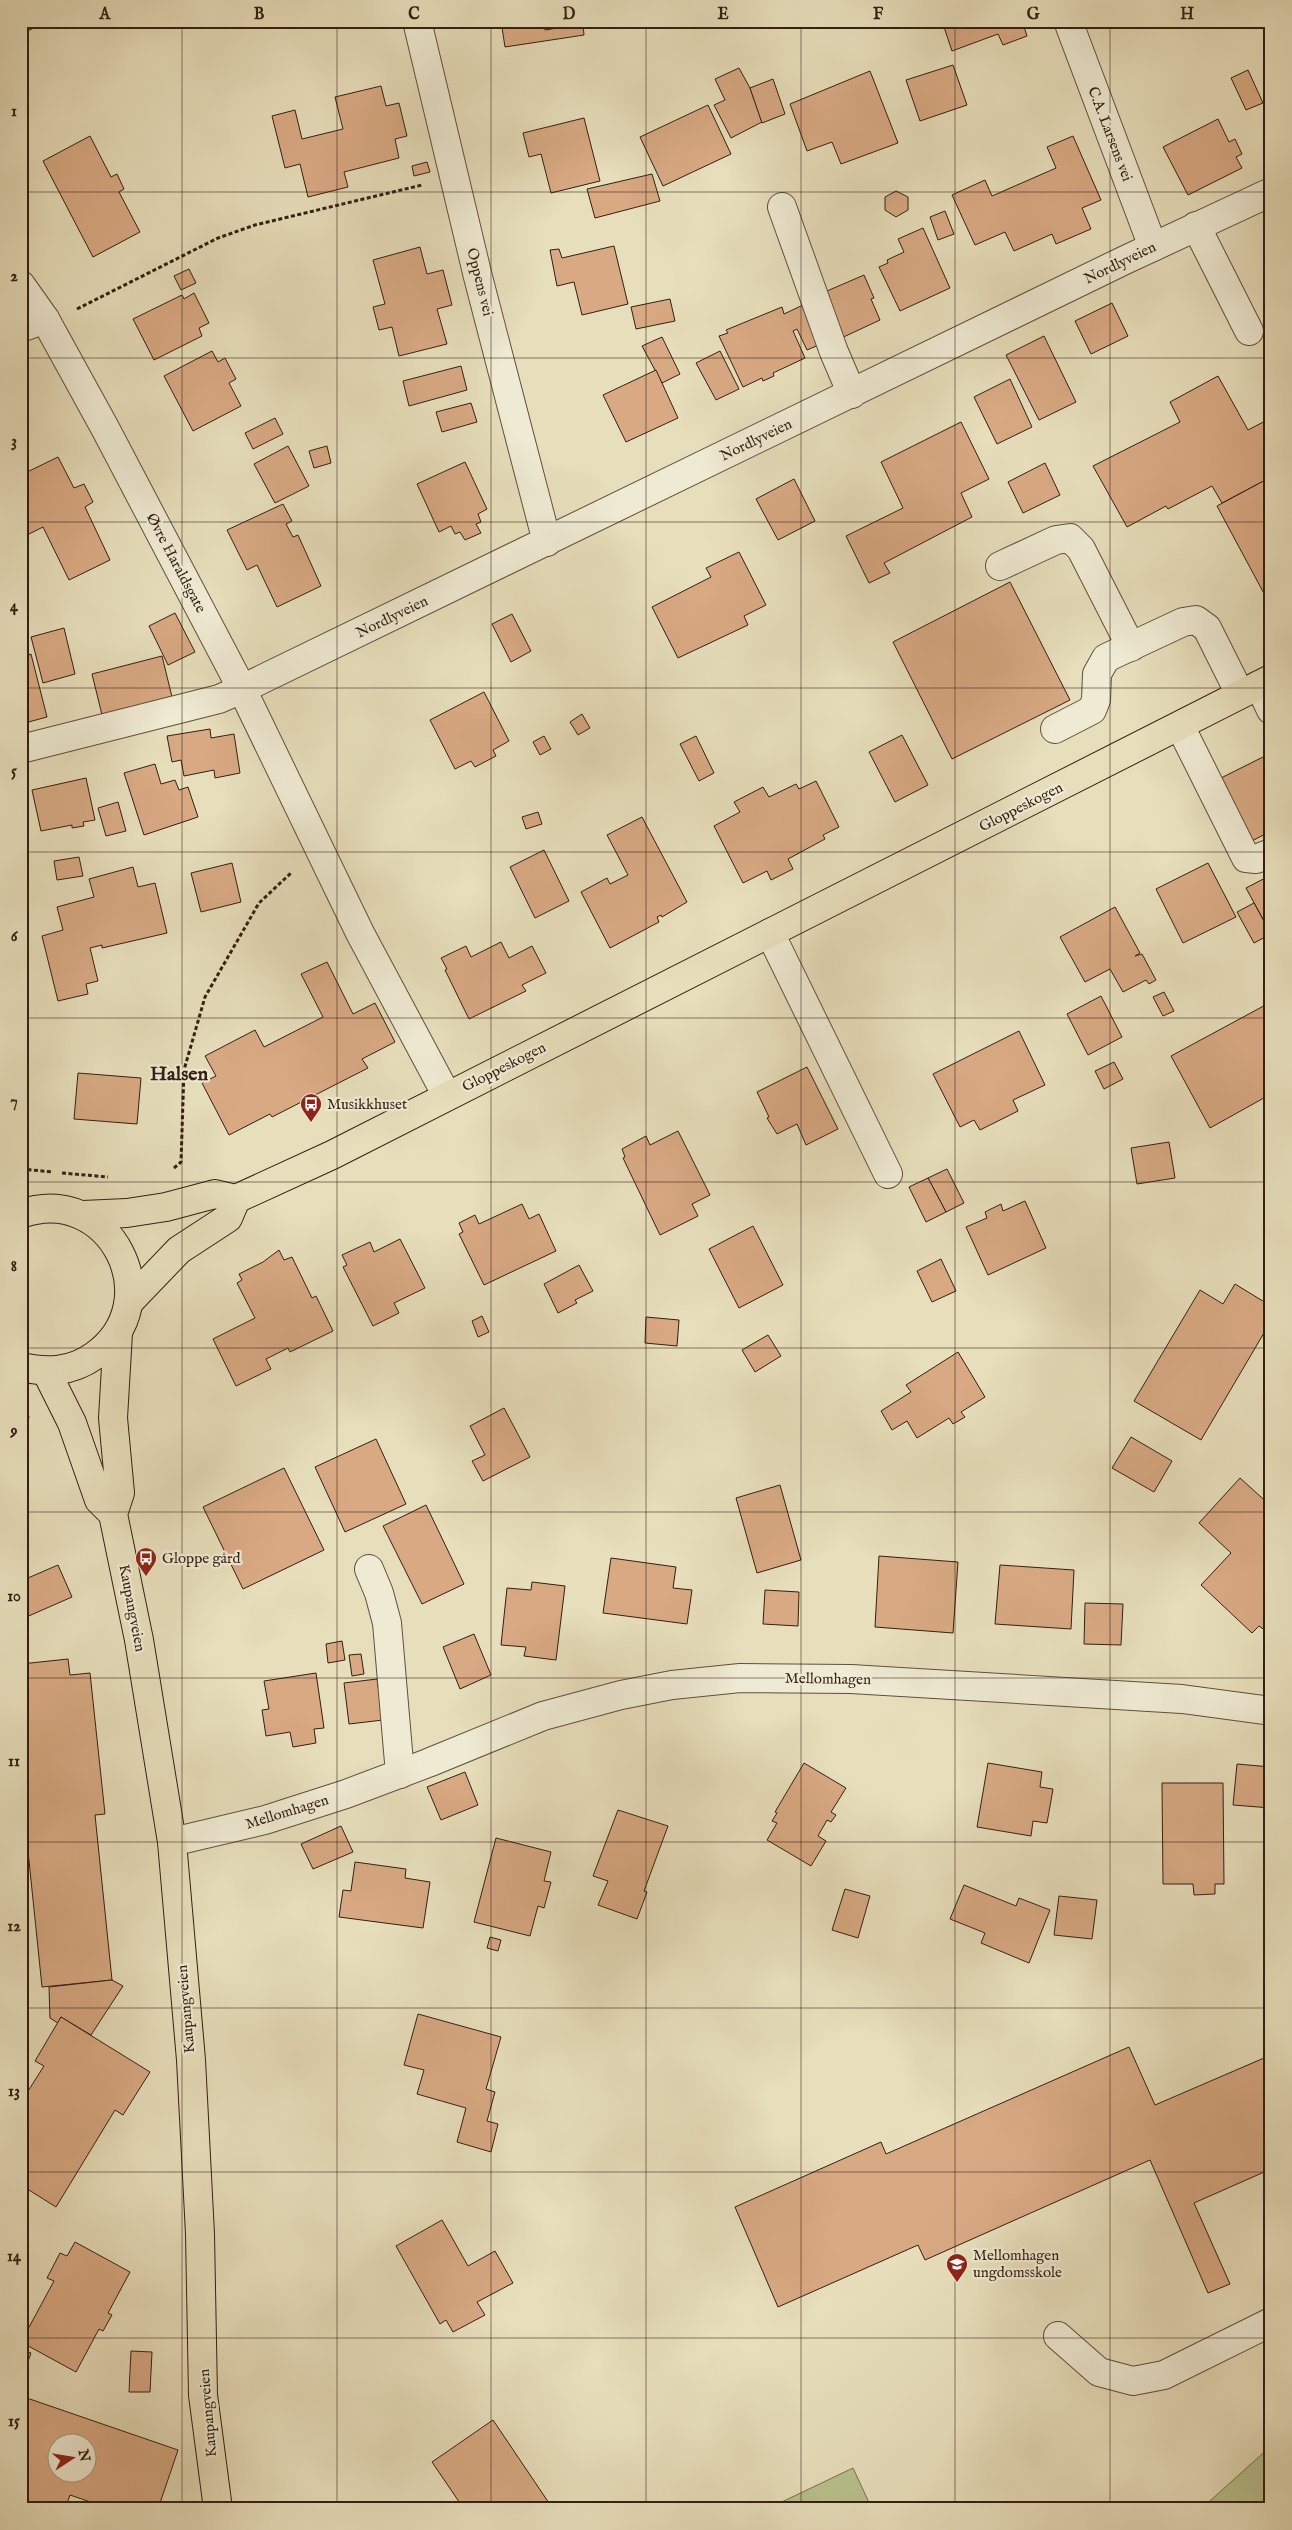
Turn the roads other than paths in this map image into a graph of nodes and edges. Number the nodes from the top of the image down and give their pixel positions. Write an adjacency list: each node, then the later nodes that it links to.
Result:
1 (417, 21): 11 (street, Oppens vei)
2 (1068, 21): 6 (street, C.A. Larsens vei)
3 (1271, 192): 5 (street, Nordlyveien)
4 (782, 207): 10 (street)
5 (1196, 226): 6 (street, Nordlyveien); 9 (street)
6 (1153, 247): 10 (street, Nordlyveien)
7 (21, 285): 8 (street, Øvre Haraldsgate)
8 (33, 324): 15 (street, Øvre Haraldsgate)
9 (1249, 331)
10 (852, 394): 11 (street, Nordlyveien)
11 (547, 542): 15 (street, Nordlyveien)
12 (1000, 566): 13 (street)
13 (1131, 647): 14 (street); 18 (street)
14 (1257, 686): 16 (street); 17 (main road, Gloppeskogen)
15 (242, 689): 19 (street, Nordlyveien); 22 (street, Øvre Haraldsgate)
16 (1271, 710)
17 (1180, 726): 20 (street); 21 (main road, Gloppeskogen)
18 (1055, 729)
19 (21, 749)
20 (1271, 853)
21 (770, 933): 22 (main road, Gloppeskogen); 23 (street)
22 (447, 1096): 24 (main road, Gloppeskogen)
23 (888, 1174)
24 (236, 1199): 26 (main road); 27 (main road)
25 (21, 1214): 26 (main road)
26 (83, 1215): 27 (main road)
27 (129, 1302): 28 (main road)
28 (118, 1333): 29 (main road); 30 (main road, Kaupangveien)
29 (34, 1369): 30 (main road, Kaupangveien)
30 (113, 1514): 34 (main road, Kaupangveien)
31 (368, 1569): 33 (street)
32 (1271, 1711): 33 (street, Mellomhagen)
33 (400, 1774): 34 (street, Mellomhagen)
34 (172, 1842): 37 (main road, Kaupangveien)
35 (1271, 2322): 36 (street)
36 (1058, 2336)
37 (218, 2509)

